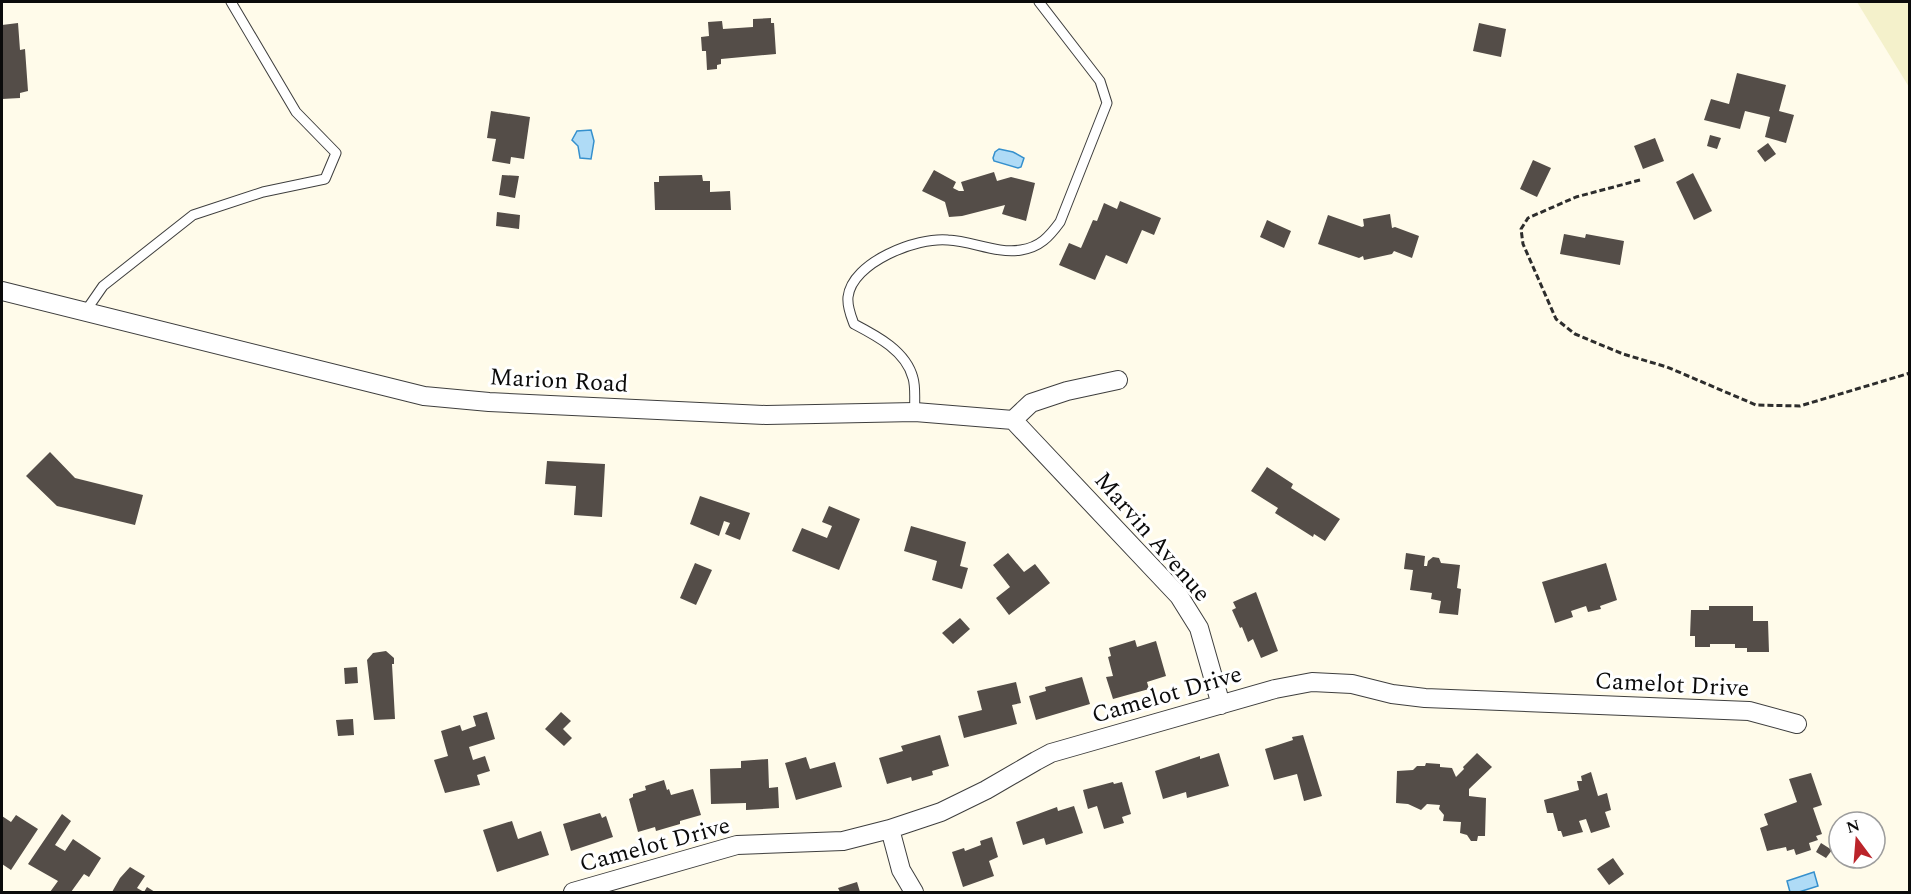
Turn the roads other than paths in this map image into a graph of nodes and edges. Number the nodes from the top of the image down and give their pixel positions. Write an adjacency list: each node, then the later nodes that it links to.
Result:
1 (231, 2): 4 (lane)
2 (1039, 2): 6 (lane)
3 (2, 291): 4 (street, Marion Road)
4 (85, 312): 6 (street, Marion Road)
5 (1118, 380): 7 (street)
6 (915, 412): 7 (street, Marion Road)
7 (1013, 420): 8 (street, Marvin Avenue)
8 (1221, 705): 9 (street, Camelot Drive); 10 (street, Camelot Drive)
9 (1797, 724)
10 (890, 830): 11 (street, Camelot Drive); 12 (street)
11 (573, 892)
12 (914, 892)

